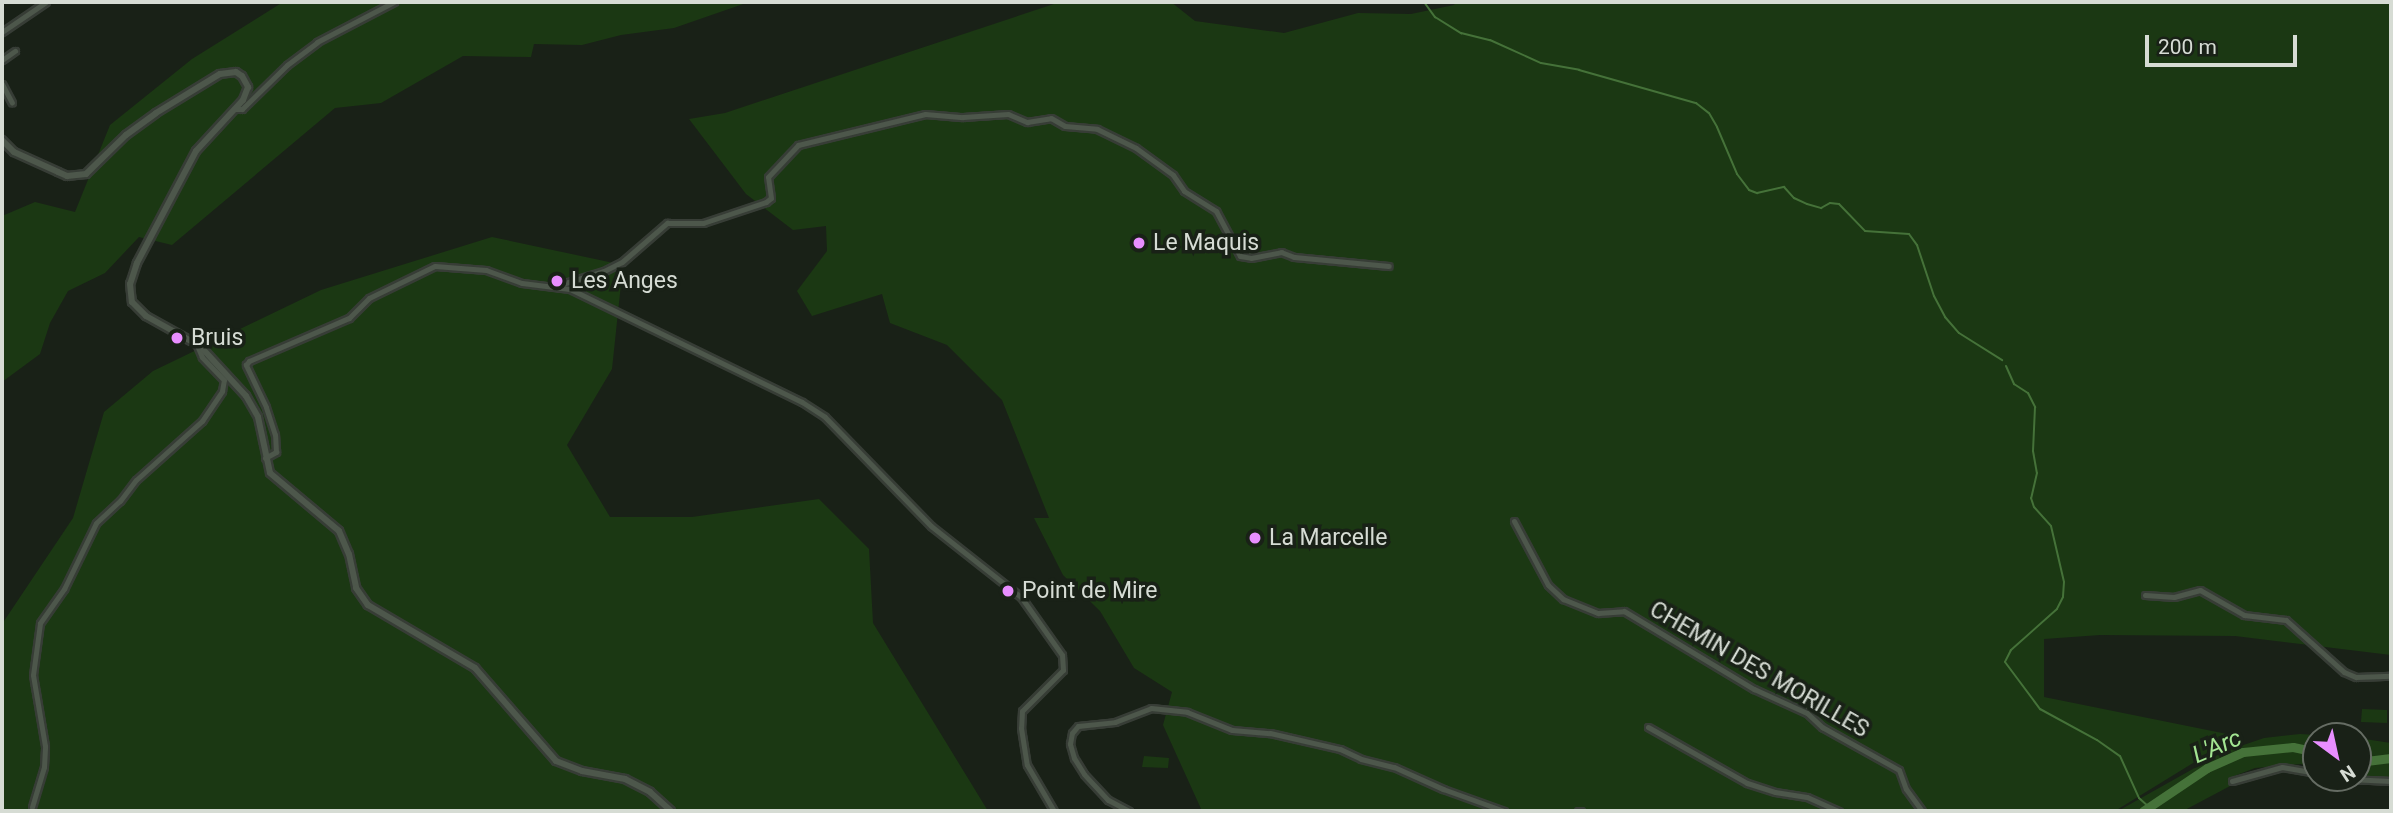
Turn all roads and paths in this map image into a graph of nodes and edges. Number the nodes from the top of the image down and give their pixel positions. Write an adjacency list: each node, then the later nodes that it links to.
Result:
1 (46, 2): 3 (street)
2 (394, 2): 8 (street)
3 (2, 32)
4 (15, 51): 5 (street)
5 (2, 60)
6 (2, 84): 9 (street)
7 (248, 87): 8 (street); 10 (street); 11 (street)
8 (261, 91): 10 (street)
9 (12, 103)
10 (234, 109): 14 (street)
11 (3, 144)
12 (1389, 266): 13 (street)
13 (560, 288): 15 (street); 26 (street)
14 (196, 343): 15 (street); 24 (street)
15 (265, 458): 25 (street)
16 (1514, 521): 30 (street, CHEMIN DES MORILLES)
17 (2145, 595): 18 (street)
18 (2391, 676)
19 (1648, 727): 29 (street)
20 (2302, 771): 22 (street)
21 (2372, 780): 23 (street)
22 (2232, 781)
23 (2391, 781)
24 (32, 807)
25 (671, 811)
26 (1054, 811)
27 (1129, 811): 28 (street)
28 (1504, 811)
29 (1839, 811)
30 (1922, 811)

